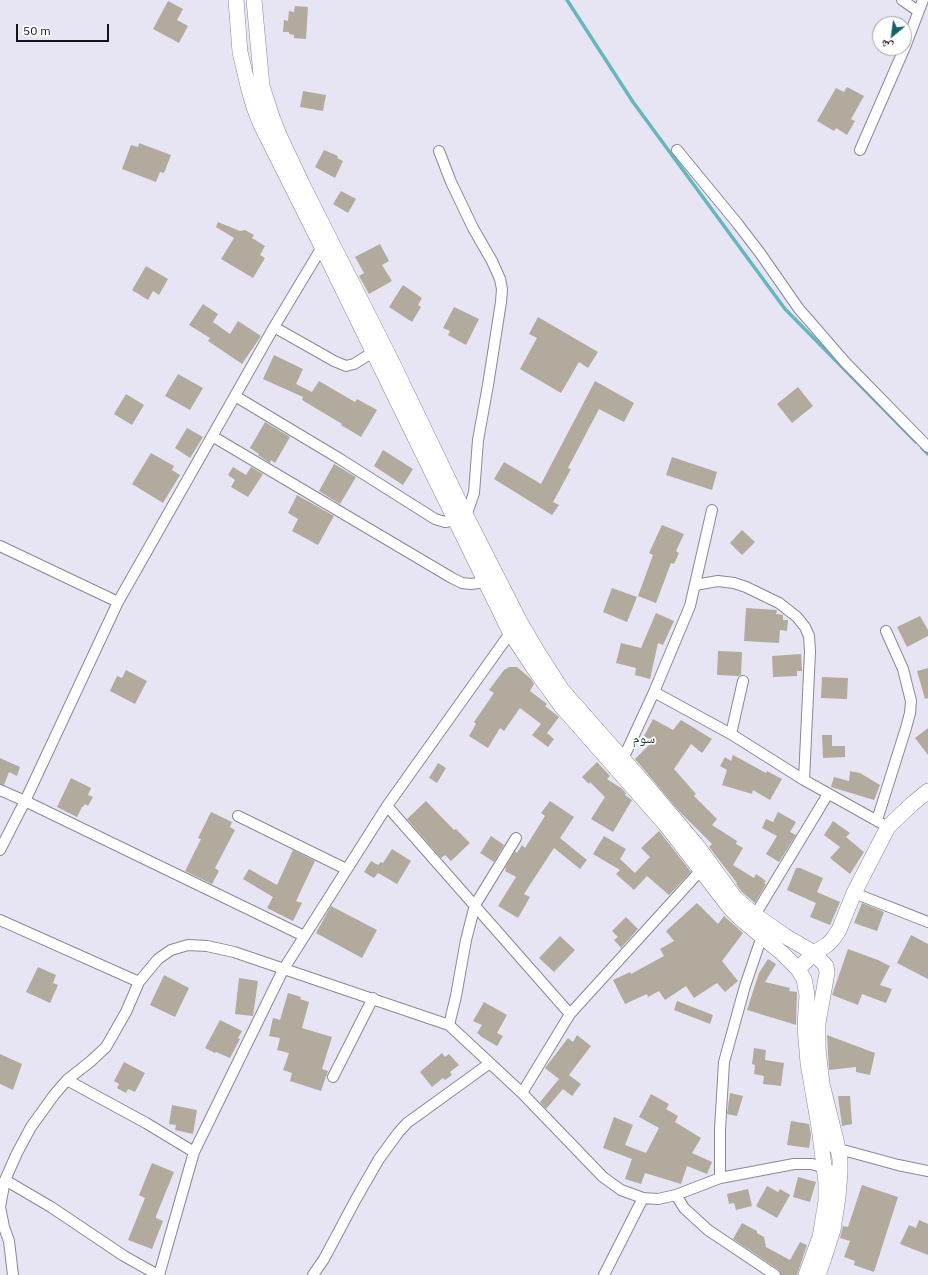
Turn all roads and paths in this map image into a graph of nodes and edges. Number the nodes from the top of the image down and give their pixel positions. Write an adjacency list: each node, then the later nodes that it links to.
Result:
1 (236, 0): 6 (main road)
2 (254, 0): 6 (main road)
3 (902, 0): 5 (street)
4 (923, 0): 5 (street)
5 (918, 11): 8 (street)
6 (255, 88): 10 (main road); 17 (main road)
7 (677, 150): 15 (street)
8 (860, 150)
9 (440, 151): 17 (street)
10 (322, 247): 11 (street); 12 (main road)
11 (274, 327): 12 (street); 13 (street)
12 (373, 352): 17 (main road)
13 (235, 396): 14 (street); 17 (street)
14 (212, 436): 19 (street); 21 (street)
15 (928, 448)
16 (712, 510): 20 (street)
17 (461, 518): 19 (main road); 22 (main road)
18 (0, 546): 21 (street)
19 (486, 582): 22 (main road)
20 (696, 585): 25 (street); 28 (street)
21 (118, 602): 32 (street)
22 (515, 627): 27 (main road); 33 (street); 39 (main road)
23 (886, 631): 35 (street)
24 (743, 681): 26 (street)
25 (654, 692): 26 (street); 27 (street)
26 (731, 734): 28 (street)
27 (623, 759): 42 (main road)
28 (804, 780): 31 (street)
29 (0, 790): 32 (street)
30 (928, 791): 35 (main road)
31 (828, 794): 35 (street); 42 (street)
32 (25, 801): 37 (street); 45 (street)
33 (387, 806): 38 (street); 41 (street)
34 (238, 816): 38 (street)
35 (883, 823): 40 (main road)
36 (516, 838): 41 (street)
37 (0, 850)
38 (346, 870): 45 (street)
39 (701, 870): 46 (main road); 52 (street)
40 (854, 893): 44 (street); 47 (main road)
41 (475, 905): 52 (street); 53 (street)
42 (755, 915): 47 (main road)
43 (0, 920): 50 (street)
44 (928, 922)
45 (304, 936): 49 (street)
46 (762, 936): 48 (main road); 64 (street)
47 (814, 953): 48 (main road); 59 (main road)
48 (798, 969): 58 (main road)
49 (283, 970): 50 (street); 51 (street); 60 (street)
50 (139, 982): 56 (street)
51 (373, 998): 53 (street); 55 (street)
52 (570, 1014): 57 (street)
53 (449, 1025): 54 (street)
54 (490, 1063): 57 (street); 71 (street)
55 (333, 1077)
56 (67, 1080): 60 (street); 65 (street)
57 (522, 1093): 67 (street)
58 (821, 1144): 59 (street); 61 (main road)
59 (838, 1149): 62 (street); 63 (main road)
60 (194, 1152): 70 (street)
61 (825, 1167): 63 (street); 64 (street); 74 (main road)
62 (928, 1170)
63 (840, 1173): 75 (main road)
64 (720, 1178): 66 (street)
65 (5, 1180): 68 (street); 70 (street)
66 (676, 1195): 67 (street); 73 (street)
67 (643, 1198): 72 (street)
68 (0, 1207): 69 (street)
69 (13, 1275)
70 (159, 1275)
71 (313, 1275)
72 (604, 1275)
73 (775, 1275)
74 (806, 1275)
75 (818, 1275)

